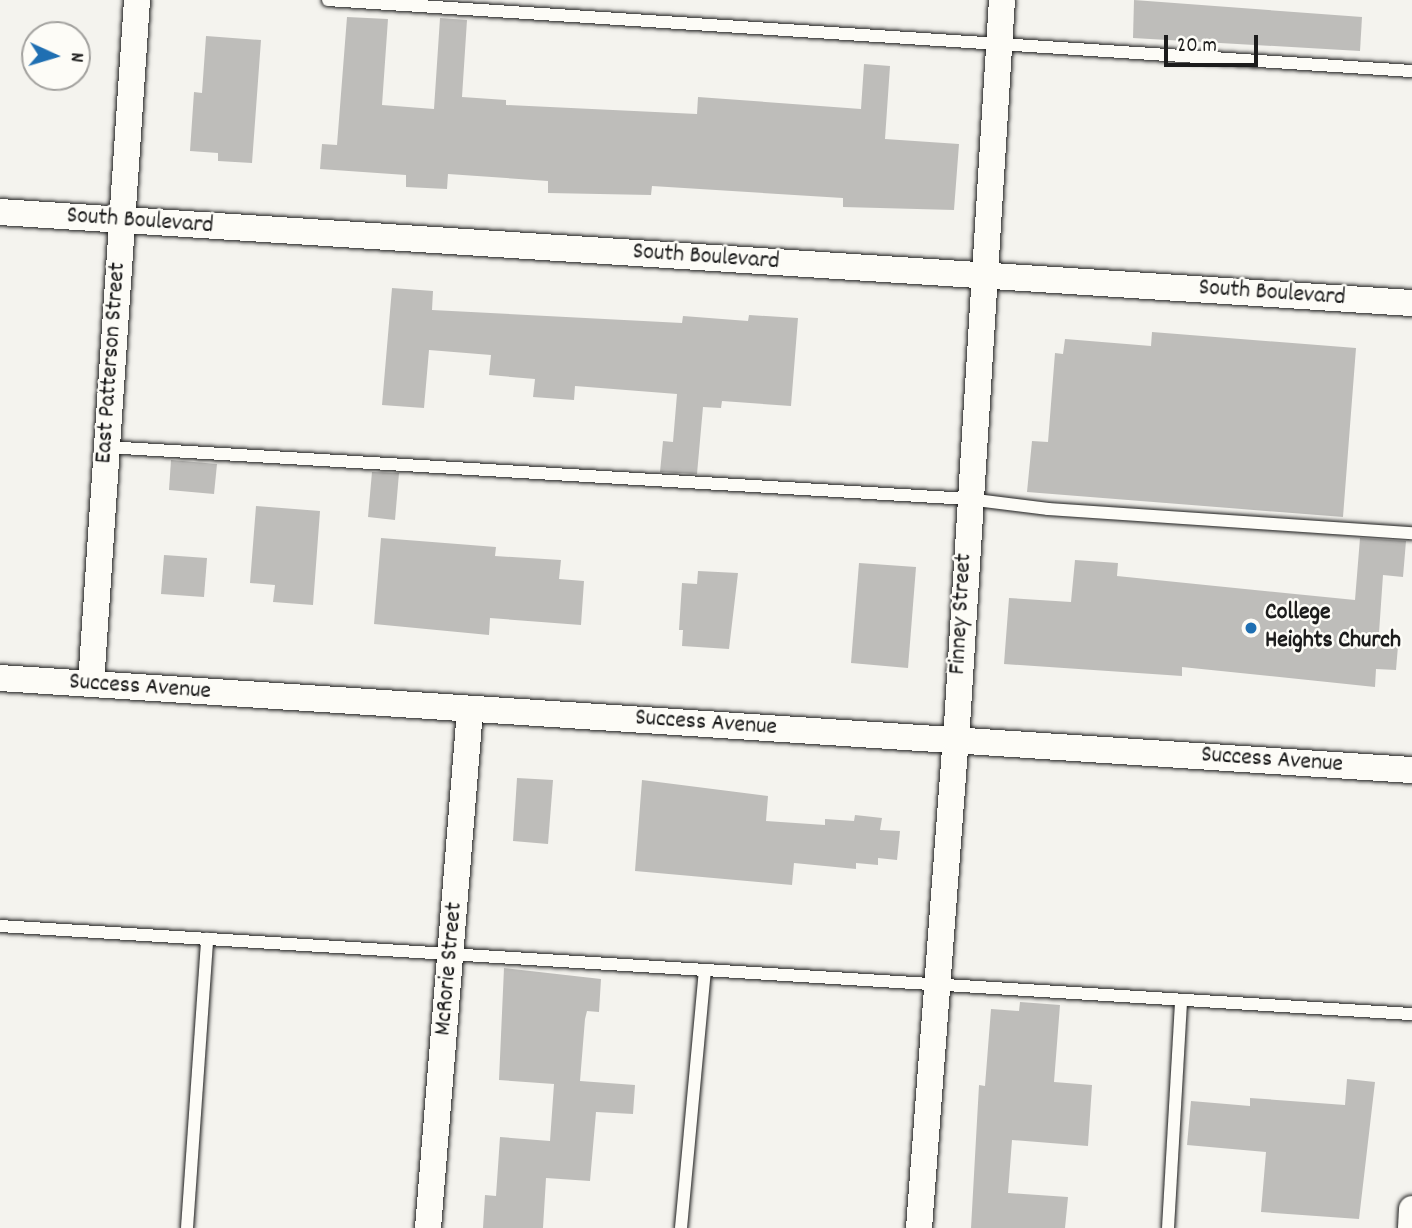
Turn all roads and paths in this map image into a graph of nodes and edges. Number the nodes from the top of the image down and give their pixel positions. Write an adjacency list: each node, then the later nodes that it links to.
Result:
1 (136, 0): 7 (street, East Patterson Street)
2 (328, 0): 4 (lane)
3 (1002, 0): 4 (street, Finney Street)
4 (999, 47): 5 (lane); 8 (street, Finney Street)
5 (1412, 71)
6 (0, 212): 7 (street, South Boulevard)
7 (122, 220): 8 (street, South Boulevard); 10 (street, East Patterson Street)
8 (984, 276): 9 (street, South Boulevard); 11 (street, Finney Street)
9 (1412, 303)
10 (106, 447): 11 (lane); 14 (street, East Patterson Street)
11 (968, 499): 12 (lane); 16 (street, Finney Street)
12 (1412, 533)
13 (0, 678): 14 (street, Success Avenue)
14 (91, 684): 15 (street, Success Avenue)
15 (471, 710): 16 (street, Success Avenue); 20 (street, McRorie Street)
16 (956, 741): 17 (street, Success Avenue); 22 (street, Finney Street)
17 (1412, 770)
18 (0, 926): 19 (lane)
19 (208, 939): 20 (lane); 26 (lane)
20 (451, 953): 21 (lane); 27 (street, McRorie Street)
21 (705, 971): 22 (lane); 28 (lane)
22 (935, 986): 23 (lane); 29 (street, Finney Street)
23 (1181, 1000): 24 (lane); 30 (lane)
24 (1412, 1014)
25 (1412, 1209): 31 (street)
26 (187, 1228)
27 (428, 1228)
28 (681, 1228)
29 (919, 1228)
30 (1168, 1228)
31 (1410, 1228)

